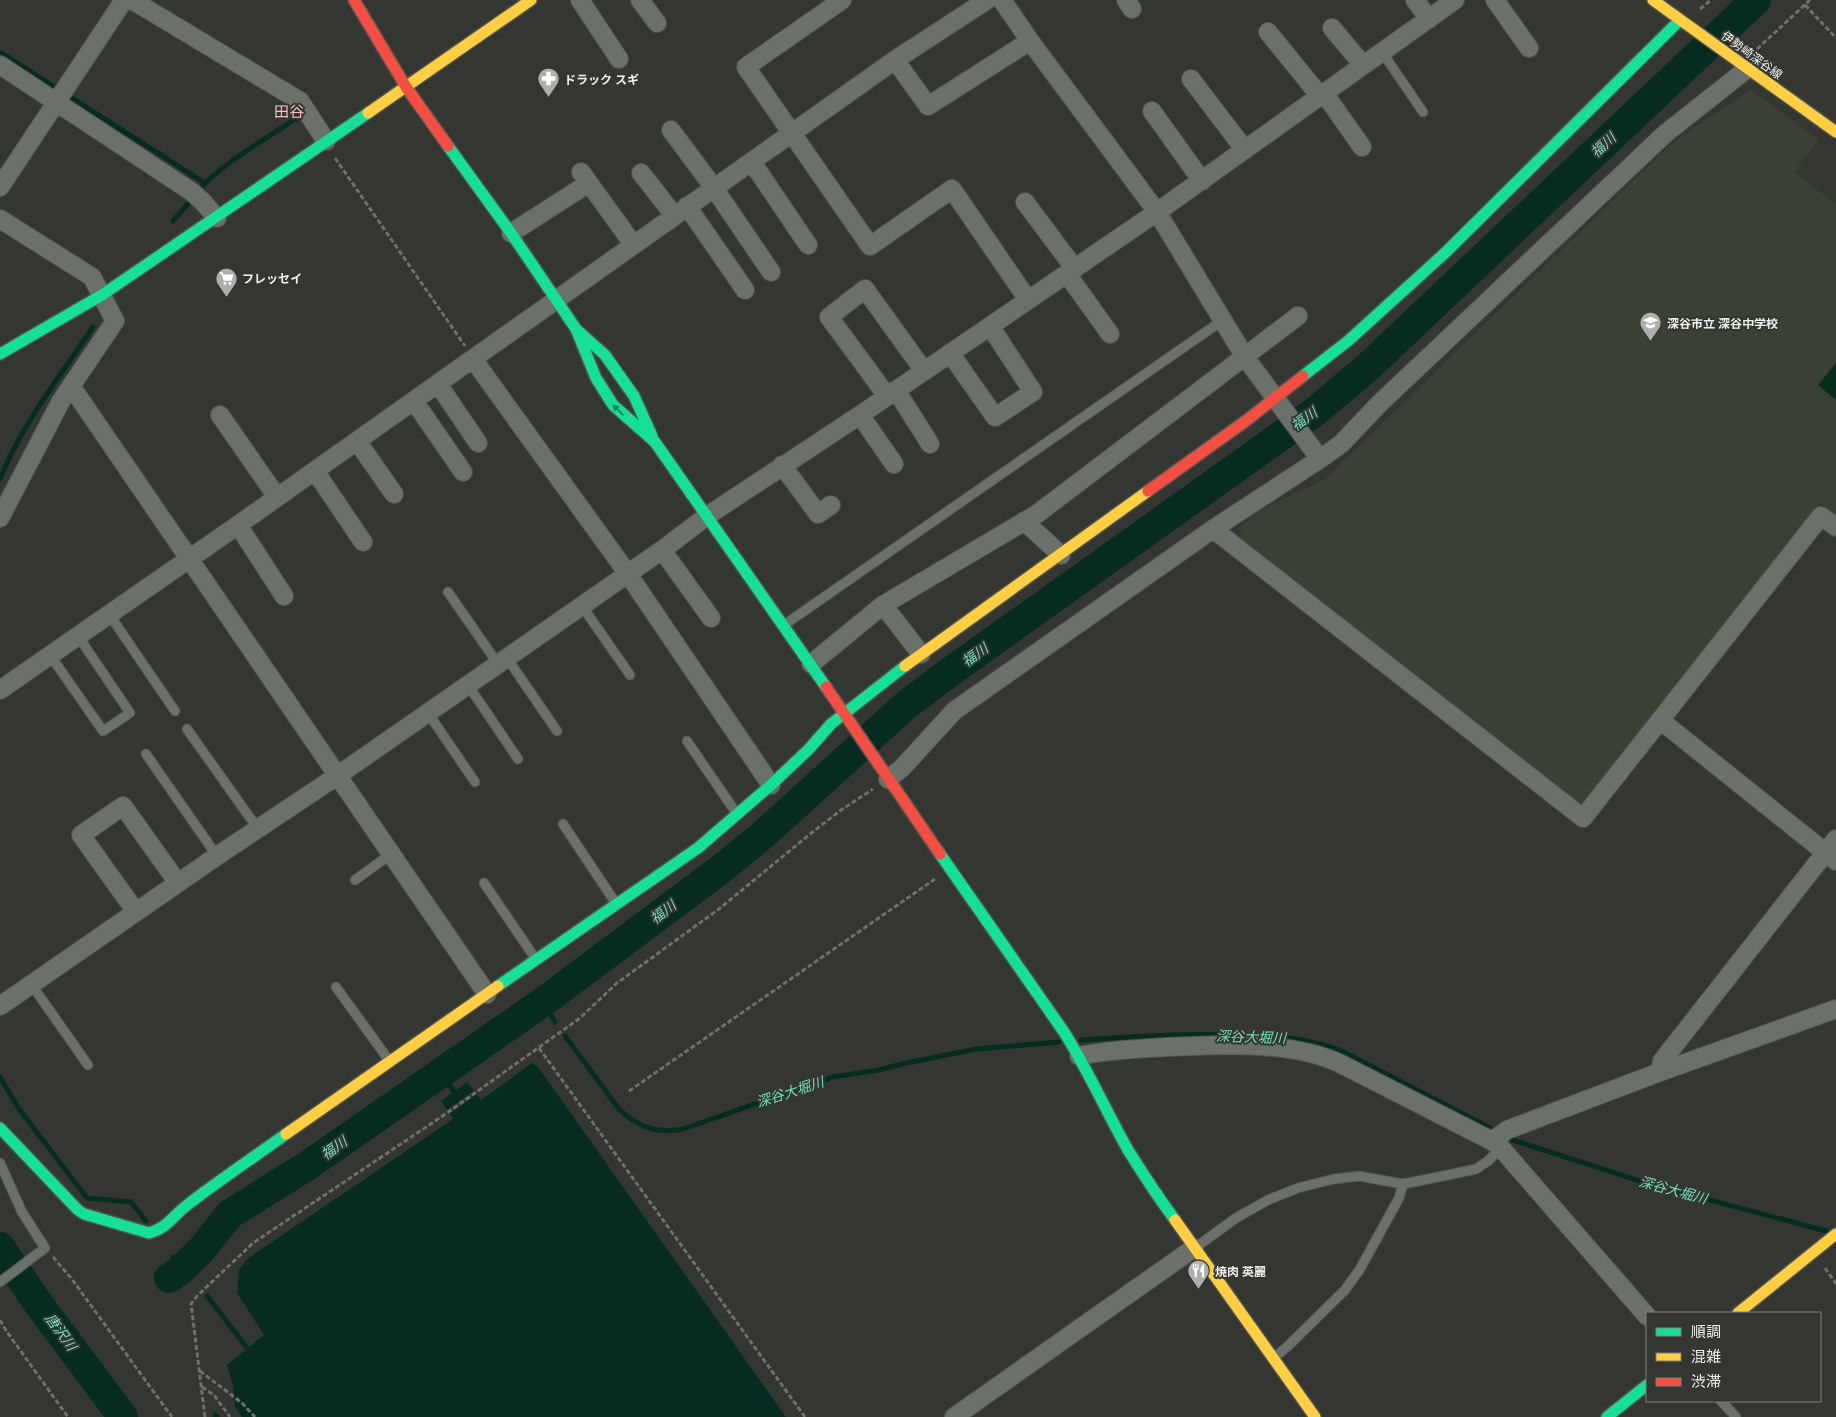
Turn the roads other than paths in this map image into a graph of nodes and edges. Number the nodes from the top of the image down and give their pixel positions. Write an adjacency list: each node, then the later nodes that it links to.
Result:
1 (124, 0): 30 (street)
2 (132, 0): 37 (street)
3 (354, 0): 28 (street)
4 (531, 0): 28 (street)
5 (580, 0): 22 (street)
6 (640, 0): 15 (street)
7 (842, 0): 35 (street)
8 (987, 0): 23 (street)
9 (1002, 0): 19 (street)
10 (1415, 0): 14 (street)
11 (1455, 0): 14 (street)
12 (1495, 0): 20 (street)
13 (1653, 0): 16 (street, 伊勢崎深谷線)
14 (1429, 19): 21 (street)
15 (656, 23)
16 (1685, 23): 26 (street, 伊勢崎深谷線); 71 (street)
17 (1332, 28): 25 (street)
18 (1268, 32): 29 (street)
19 (1030, 41): 23 (street); 46 (street)
20 (1529, 48)
21 (1382, 52): 25 (street); 32 (lane)
22 (619, 59)
23 (895, 60): 35 (street)
24 (0, 65): 30 (street)
25 (1363, 65): 29 (street)
26 (1741, 65): 34 (street, 伊勢崎深谷線); 79 (street)
27 (1191, 79): 38 (street)
28 (406, 86): 37 (street); 49 (street)
29 (1322, 95): 36 (street); 38 (street)
30 (57, 102): 42 (street); 47 (street)
31 (1152, 112): 41 (street)
32 (1424, 112)
33 (671, 130): 43 (street)
34 (1836, 132)
35 (792, 134): 39 (street); 56 (street)
36 (1362, 147)
37 (330, 149): 47 (street)
38 (1245, 150): 41 (street)
39 (752, 162): 43 (street); 51 (street)
40 (641, 173): 45 (street)
41 (1202, 181): 46 (street)
42 (0, 187)
43 (714, 188): 45 (street); 53 (street)
44 (1025, 202): 52 (street)
45 (680, 211): 50 (street); 54 (street)
46 (1157, 212): 52 (street); 59 (street)
47 (217, 218): 55 (street)
48 (0, 219): 55 (street)
49 (511, 233): 50 (street); 57 (street)
50 (633, 244): 57 (street)
51 (808, 245)
52 (1071, 271): 56 (street); 62 (street)
53 (771, 272)
54 (744, 290)
55 (102, 295): 64 (street); 69 (street)
56 (1028, 300): 60 (street)
57 (556, 301): 61 (street); 66 (street)
58 (1298, 316): 65 (street)
59 (1223, 320): 65 (street); 104 (lane)
60 (990, 326): 63 (street); 63 (street)
61 (576, 330): 76 (street); 76 (street, one-way to 61)
62 (1110, 334)
63 (950, 353): 67 (street)
64 (0, 354)
65 (1245, 357): 71 (street); 89 (street)
66 (474, 359): 68 (street); 97 (street)
67 (924, 371): 70 (street); 70 (street)
68 (438, 384): 72 (street); 77 (street)
69 (71, 386): 88 (street); 96 (street)
70 (892, 393): 74 (street); 78 (street)
71 (1277, 400): 79 (street); 95 (street)
72 (414, 401): 75 (street); 83 (street)
73 (220, 415): 85 (street)
74 (860, 415): 80 (street); 81 (street)
75 (357, 441): 82 (street); 84 (street)
76 (654, 442): 87 (street)
77 (478, 443)
78 (930, 444)
79 (1317, 454): 92 (street)
80 (894, 464)
81 (782, 465): 86 (street); 87 (street)
82 (315, 471): 85 (street); 93 (street)
83 (463, 472)
84 (394, 494)
85 (277, 498): 90 (street)
86 (831, 505)
87 (707, 516): 94 (street); 104 (street)
88 (0, 518)
89 (1024, 521): 95 (street); 100 (street)
90 (238, 525): 96 (street); 99 (street)
91 (1836, 527): 116 (street)
92 (1213, 529): 116 (street); 122 (street)
93 (363, 542)
94 (662, 550): 97 (street); 103 (street)
95 (1061, 555): 106 (street)
96 (189, 559): 102 (street); 123 (street)
97 (628, 574): 101 (street); 125 (street)
98 (448, 592): 108 (lane)
99 (284, 596)
100 (883, 604): 106 (street); 109 (street)
101 (582, 606): 108 (street); 110 (lane)
102 (109, 614): 105 (street); 113 (lane)
103 (711, 618)
104 (783, 626): 109 (street)
105 (78, 636): 107 (street); 107 (lane)
106 (921, 654): 115 (street)
107 (50, 655): 112 (street)
108 (503, 661): 111 (street); 118 (lane)
109 (811, 664): 115 (street)
110 (630, 675)
111 (468, 685): 114 (street); 121 (lane)
112 (0, 690)
113 (175, 711)
114 (428, 713): 123 (street); 124 (lane)
115 (846, 718): 122 (street); 125 (street)
116 (1660, 720): 129 (street)
117 (187, 729): 128 (lane)
118 (557, 731)
119 (687, 741): 126 (lane)
120 (146, 754): 131 (lane)
121 (518, 759)
122 (884, 774): 143 (street)
123 (337, 776): 128 (street); 130 (street)
124 (475, 782)
125 (771, 785): 126 (street)
126 (737, 814): 135 (street)
127 (563, 824): 135 (lane)
128 (258, 829): 131 (street)
129 (1833, 851): 146 (street)
130 (391, 854): 132 (lane); 140 (street)
131 (217, 856): 133 (street)
132 (355, 880)
133 (178, 882): 136 (street); 136 (street)
134 (484, 883): 137 (lane)
135 (617, 904): 137 (street)
136 (136, 912): 138 (street)
137 (536, 960): 140 (street)
138 (31, 984): 141 (street); 145 (lane)
139 (336, 988): 144 (lane)
140 (487, 994): 144 (street)
141 (0, 1006)
142 (1836, 1009): 146 (street)
143 (1078, 1056): 148 (street); 152 (street)
144 (389, 1062): 147 (street)
145 (88, 1065)
146 (1660, 1072): 148 (street)
147 (0, 1128)
148 (1496, 1145): 150 (lane); 155 (street)
149 (0, 1163): 153 (lane)
150 (1403, 1184): 152 (lane); 156 (lane)
151 (1836, 1234): 154 (street)
152 (1194, 1248): 156 (street); 159 (street)
153 (0, 1282)
154 (1739, 1312)
155 (1646, 1315)
156 (1273, 1358): 160 (street)
157 (1646, 1386): 161 (street)
158 (1722, 1402): 162 (lane)
159 (954, 1417)
160 (1315, 1417)
161 (1607, 1417)
162 (1736, 1417)

